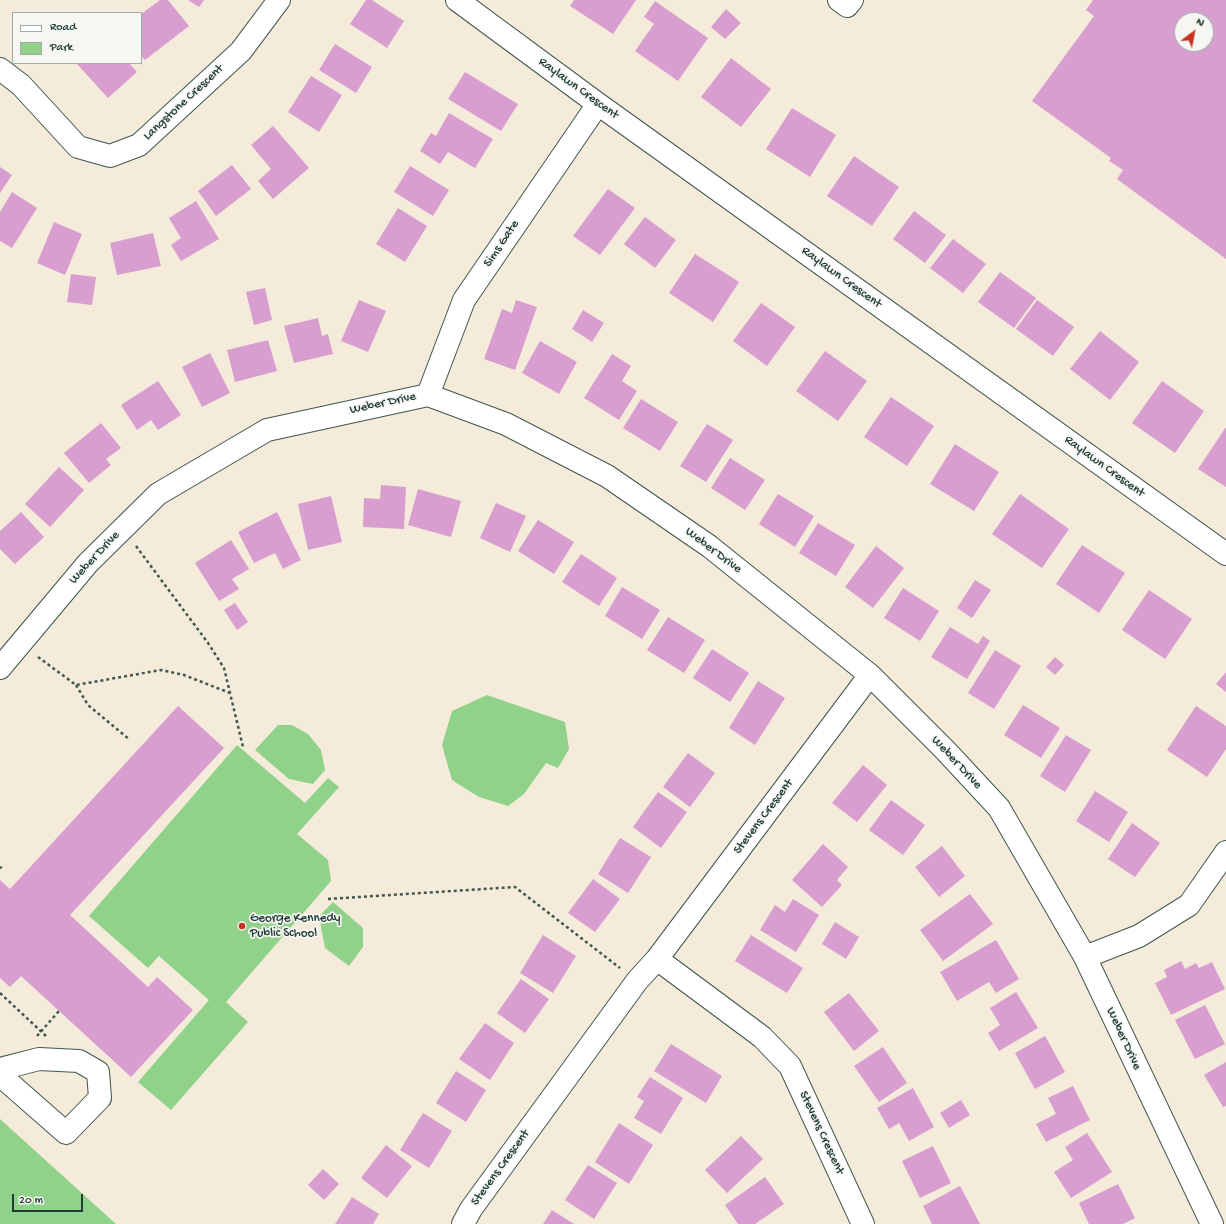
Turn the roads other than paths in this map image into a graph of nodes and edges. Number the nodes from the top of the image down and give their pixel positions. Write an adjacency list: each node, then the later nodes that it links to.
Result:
1 (279, 0): 5 (street, Langstone Crescent)
2 (458, 0): 6 (street, Raylawn Crescent)
3 (839, 0): 4 (street)
4 (852, 0)
5 (0, 69)
6 (598, 104): 7 (street, Sims Gate); 8 (street, Raylawn Crescent)
7 (428, 395): 9 (street, Weber Drive); 10 (street, Weber Drive)
8 (1226, 554)
9 (0, 668)
10 (870, 675): 12 (street, Weber Drive); 13 (street, Stevens Crescent)
11 (1226, 852): 12 (street)
12 (1085, 957): 18 (street, Weber Drive)
13 (657, 959): 16 (street, Stevens Crescent); 17 (street, Stevens Crescent)
14 (0, 1069): 15 (street)
15 (0, 1075)
16 (463, 1224)
17 (863, 1224)
18 (1212, 1224)

